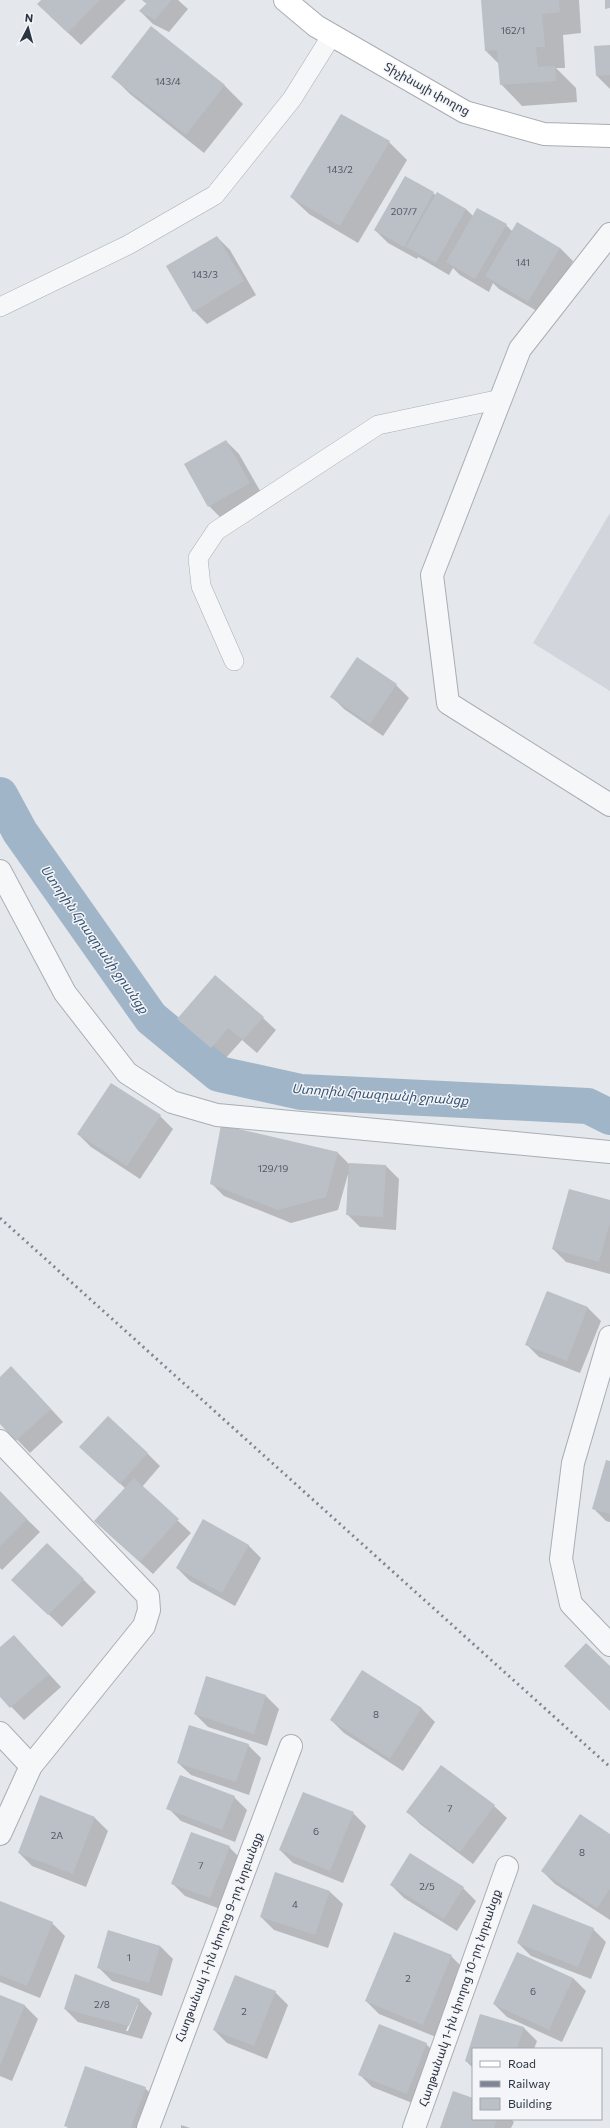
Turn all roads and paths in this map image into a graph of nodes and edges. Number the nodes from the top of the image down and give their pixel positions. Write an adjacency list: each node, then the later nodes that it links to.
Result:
1 (285, 0): 2 (street, Տիչինայի փողոց)
2 (332, 35): 3 (street, Տիչինայի փողոց); 5 (lane)
3 (610, 136)
4 (610, 234): 6 (street)
5 (0, 307)
6 (501, 399): 7 (lane); 8 (street)
7 (234, 661)
8 (610, 805)
9 (0, 871): 10 (street)
10 (610, 1152)
11 (610, 1336): 13 (street)
12 (0, 1441): 16 (street)
13 (610, 1646)
14 (0, 1733): 16 (street)
15 (291, 1746): 19 (street, Հաղթանակ 1-ին փողոց 9-րդ նրբանցք)
16 (31, 1766): 17 (street)
17 (0, 1834)
18 (507, 1867): 20 (street, Հաղթանակ 1-ին փողոց 10-րդ նրբանցք)
19 (148, 2128)
20 (414, 2128)

